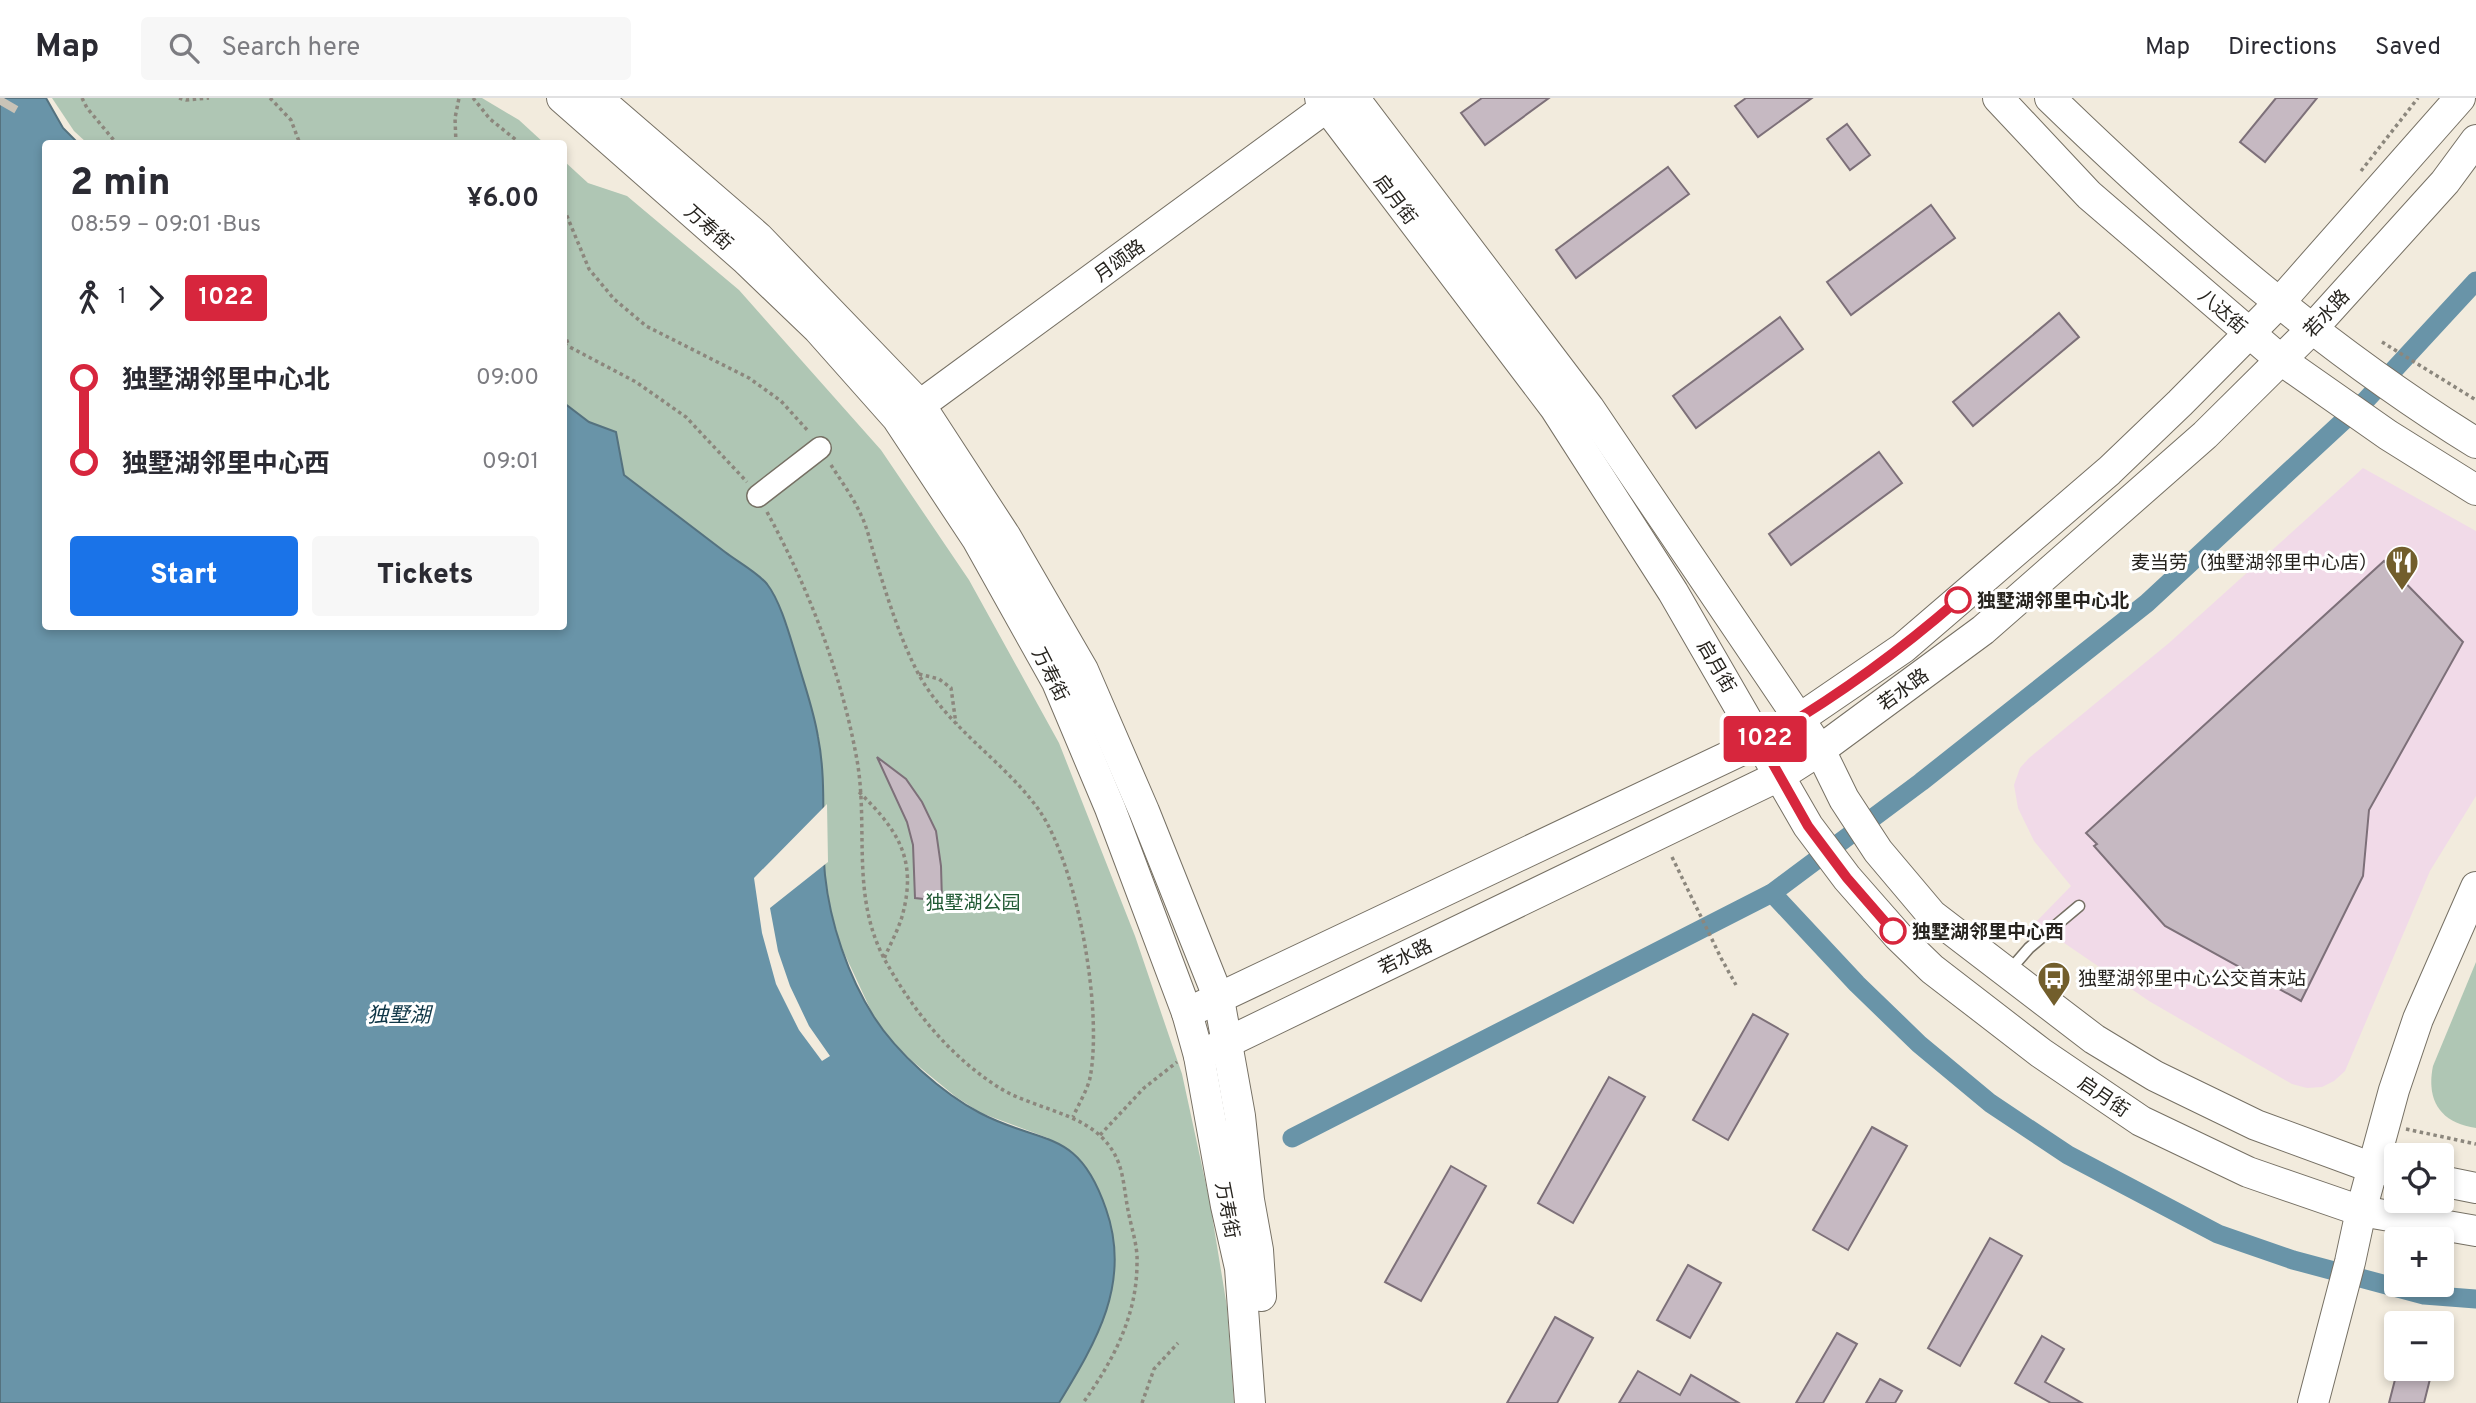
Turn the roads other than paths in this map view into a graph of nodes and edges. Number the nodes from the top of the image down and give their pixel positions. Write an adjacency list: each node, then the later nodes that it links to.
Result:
1 (562, 98): 12 (street, 万寿街)
2 (597, 98): 12 (street, 万寿街)
3 (1998, 98): 10 (street, 八达街)
4 (2050, 98): 8 (street)
5 (2460, 98): 8 (street, 若水路)
6 (1335, 100): 12 (street, 月颂路); 17 (street, 启月街); 18 (street, 启月街)
7 (2476, 140): 9 (street, 若水路)
8 (2279, 303): 9 (street); 10 (street, 若水路)
9 (2312, 329): 11 (street, 若水路); 13 (street)
10 (2249, 334): 11 (street, 八达街); 17 (street, 若水路)
11 (2281, 360): 15 (street, 八达街); 19 (street, 若水路)
12 (909, 412): 24 (street, 万寿街); 25 (street, 万寿街)
13 (2476, 443)
14 (820, 448): 16 (street)
15 (2476, 490)
16 (758, 496)
17 (1799, 719): 18 (street, 若水路); 19 (street, 启月街)
18 (1760, 741): 20 (street, 启月街); 24 (street, 若水路)
19 (1820, 750): 20 (street, 若水路); 23 (street, 启月街)
20 (1781, 775): 26 (street, 若水路); 34 (street, 启月街)
21 (2476, 887): 29 (street)
22 (2079, 906): 23 (lane)
23 (2007, 973): 30 (street, 启月街)
24 (1219, 999): 25 (street, 若水路); 26 (street, 万寿街)
25 (1187, 1013): 27 (street, 万寿街)
26 (1228, 1041): 27 (street, 若水路); 28 (street, 万寿街)
27 (1198, 1052): 28 (street, 万寿街)
28 (1227, 1121): 33 (street, 万寿街)
29 (2385, 1143)
30 (2384, 1170): 34 (street)
31 (2454, 1184): 32 (street)
32 (2476, 1188)
33 (1237, 1203): 36 (street, 万寿街); 37 (street, 万寿街)
34 (2361, 1211): 35 (street, 启月街); 38 (street)
35 (2476, 1231)
36 (1250, 1403)
37 (1266, 1403)
38 (2313, 1403)

